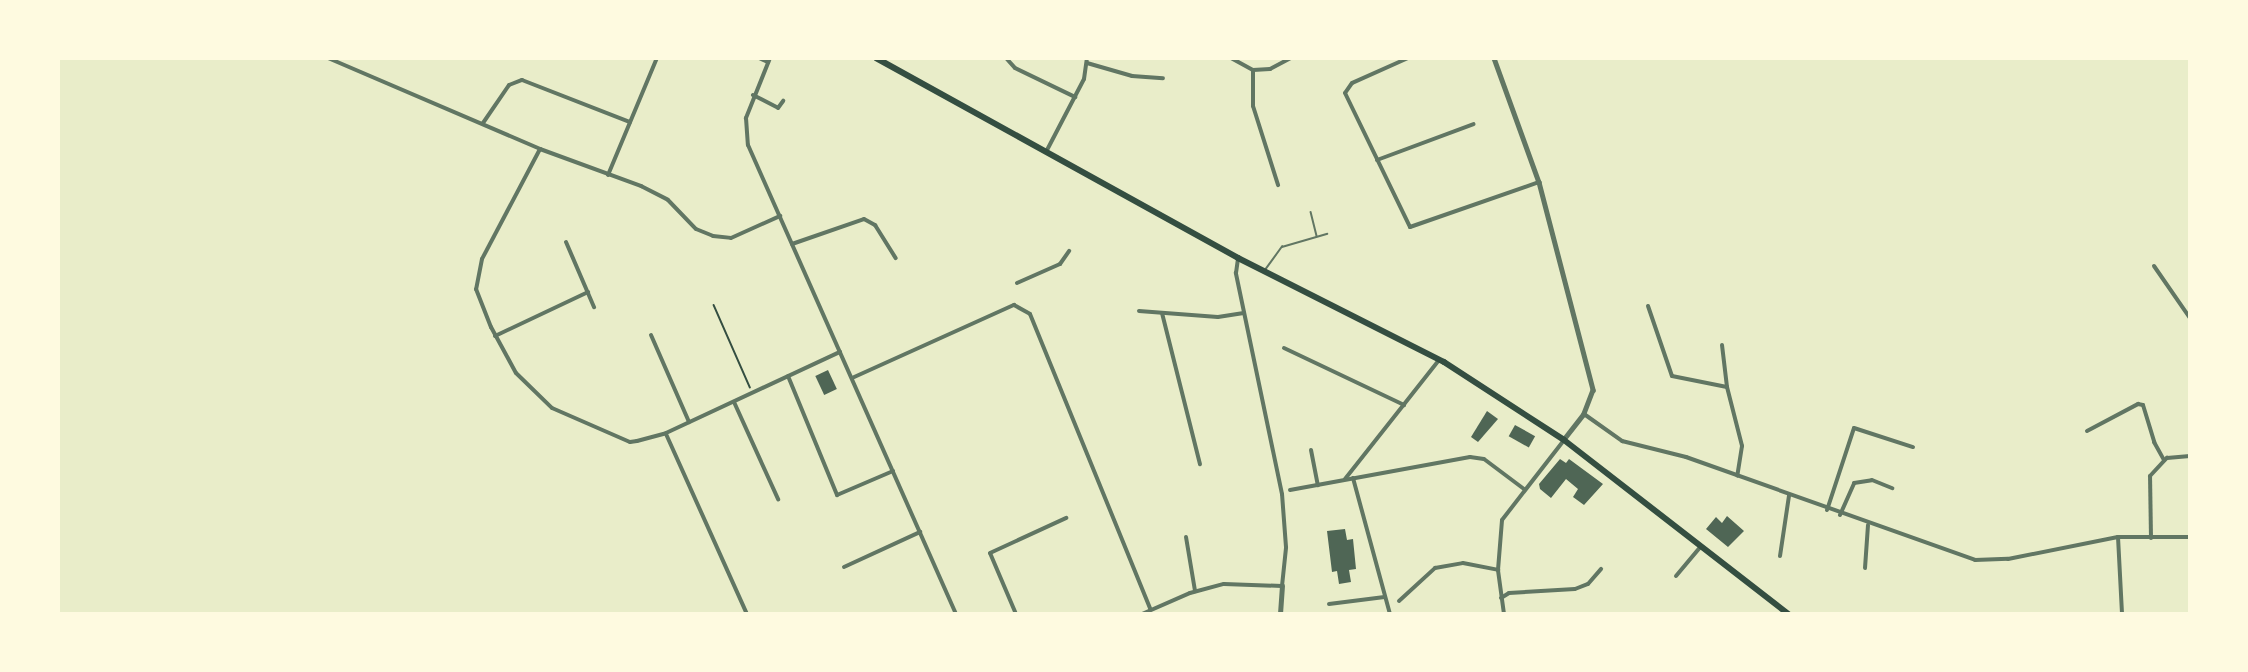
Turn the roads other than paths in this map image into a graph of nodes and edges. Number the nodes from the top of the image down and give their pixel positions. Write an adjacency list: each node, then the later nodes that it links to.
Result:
1 (328, 58): 18 (street)
2 (657, 58): 17 (street)
3 (759, 58): 10 (street)
4 (876, 58): 21 (main road)
5 (1006, 58): 15 (street)
6 (1231, 58): 12 (street)
7 (1291, 58): 12 (street)
8 (1408, 58): 22 (street)
9 (1494, 58): 24 (street)
10 (769, 60): 14 (street)
11 (1087, 61): 13 (street); 15 (street)
12 (1253, 70): 25 (street)
13 (1163, 78)
14 (753, 95): 16 (street); 27 (street)
15 (1075, 97): 21 (street)
16 (783, 101)
17 (630, 122): 18 (street); 23 (street)
18 (483, 123): 20 (street)
19 (1474, 124): 22 (street)
20 (540, 149): 23 (street); 46 (street)
21 (1045, 153): 34 (main road)
22 (1377, 160): 24 (street)
23 (608, 175): 27 (street)
24 (1539, 182): 56 (street)
25 (1278, 185)
26 (1311, 212): 29 (lane)
27 (780, 216): 31 (street)
28 (1327, 234): 29 (lane)
29 (1317, 237): 36 (lane)
30 (566, 243): 38 (street)
31 (792, 244): 33 (street); 49 (street)
32 (1069, 251): 37 (street)
33 (896, 258)
34 (1238, 258): 36 (main road); 43 (street)
35 (2154, 266): 44 (street)
36 (1265, 271): 50 (main road)
37 (1017, 282)
38 (588, 292): 40 (street); 46 (street)
39 (1648, 306): 53 (street)
40 (594, 307)
41 (1139, 310): 42 (street)
42 (1162, 313): 43 (street); 65 (street)
43 (1244, 313): 92 (street)
44 (2190, 318)
45 (651, 335): 57 (street)
46 (495, 336): 59 (street)
47 (1722, 345): 53 (street)
48 (1284, 348): 55 (street)
49 (840, 352): 51 (street); 52 (street)
50 (1440, 360): 55 (street); 60 (main road)
51 (788, 376): 54 (street); 66 (street)
52 (852, 378): 66 (street); 98 (street)
53 (1727, 387): 67 (street)
54 (734, 402): 57 (street); 75 (street)
55 (1404, 405): 69 (street)
56 (1584, 414): 60 (street); 67 (street)
57 (689, 422): 59 (street)
58 (2087, 431): 64 (street)
59 (666, 433): 100 (street)
60 (1564, 440): 72 (street); 85 (main road)
61 (1913, 447): 76 (street)
62 (1311, 450): 70 (street)
63 (2190, 456): 64 (street)
64 (2164, 460): 84 (street)
65 (1200, 464)
66 (893, 471): 80 (street)
67 (1737, 476): 74 (street)
68 (1353, 478): 69 (street); 72 (street); 94 (street)
69 (1345, 479): 70 (street)
70 (1318, 485): 73 (street)
71 (1892, 488): 77 (street)
72 (1524, 489): 89 (street)
73 (1290, 490)
74 (1789, 496): 76 (street); 86 (street)
75 (777, 499)
76 (1827, 510): 77 (street)
77 (1840, 515): 79 (street)
78 (1066, 518): 102 (street)
79 (1868, 525): 82 (street); 88 (street)
80 (920, 532): 87 (street); 101 (street)
81 (1185, 537): 93 (street)
82 (2118, 537): 84 (street); 107 (street)
83 (2190, 537): 84 (street)
84 (2151, 538)
85 (1701, 546): 91 (street); 99 (main road)
86 (1780, 556)
87 (844, 567)
88 (1865, 568)
89 (1498, 570): 95 (street); 96 (street)
90 (1602, 570): 95 (street)
91 (1676, 576)
92 (1282, 586): 93 (street); 104 (street)
93 (1195, 591): 98 (street)
94 (1385, 597): 97 (street); 105 (street)
95 (1501, 597): 106 (street)
96 (1399, 601)
97 (1329, 604)
98 (1150, 608): 103 (street)
99 (1784, 612)
100 (747, 614)
101 (956, 614)
102 (1016, 614)
103 (1142, 614)
104 (1280, 614)
105 (1390, 614)
106 (1504, 614)
107 (2122, 614)

